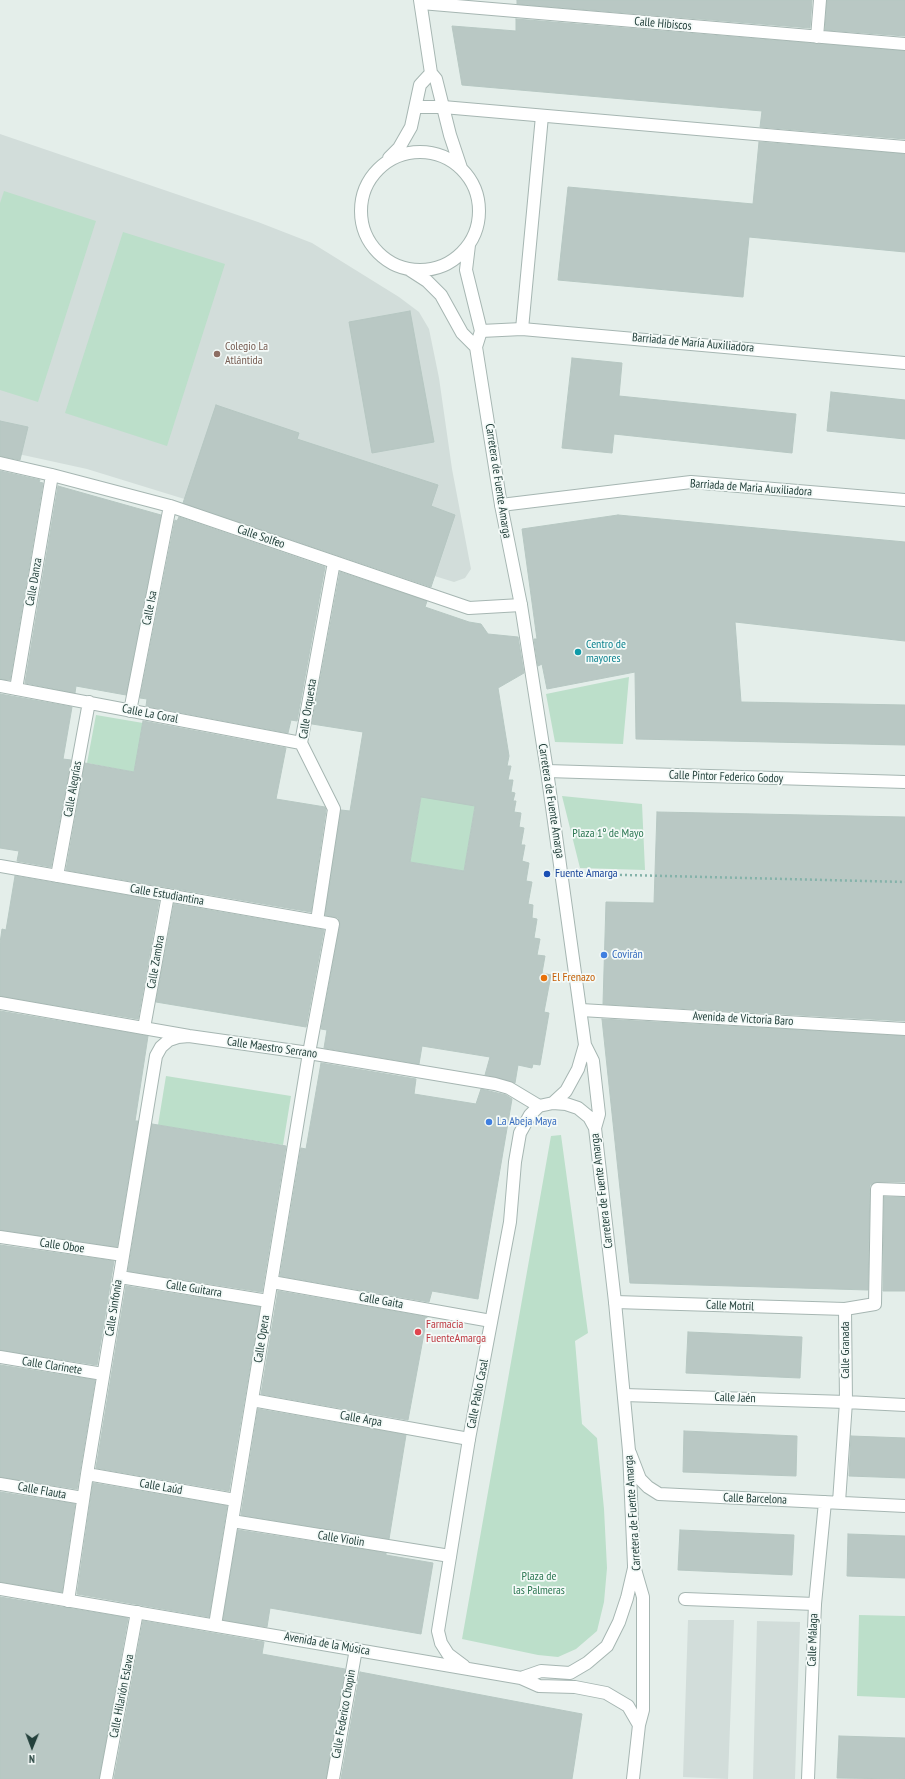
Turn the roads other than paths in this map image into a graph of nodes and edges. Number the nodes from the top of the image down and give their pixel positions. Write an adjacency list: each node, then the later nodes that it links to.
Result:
1 (820, 0): 3 (street)
2 (420, 2): 3 (street, Calle Hibiscos); 5 (street)
3 (817, 37): 4 (street, Calle Hibiscos)
4 (905, 44)
5 (431, 73): 6 (street); 7 (street)
6 (416, 107): 7 (street); 10 (street)
7 (443, 107): 8 (street); 11 (street)
8 (542, 116): 9 (street); 14 (street)
9 (905, 148)
10 (383, 165): 11 (street); 13 (street)
11 (461, 168): 12 (street)
12 (469, 245): 13 (street); 15 (street)
13 (410, 270): 16 (street)
14 (522, 329): 15 (street, Barriada de María Auxiliadora); 17 (street, Barriada de María Auxiliadora)
15 (481, 331): 16 (street, Carretera de Fuente Amarga)
16 (476, 347): 21 (street, Carretera de Fuente Amarga)
17 (905, 363)
18 (0, 463): 19 (street, Calle Solfeo)
19 (52, 475): 22 (street, Calle Solfeo); 26 (street, Calle Danza)
20 (905, 500): 21 (street, Barriada de Maria Auxiliadora)
21 (501, 505): 24 (street, Carretera de Fuente Amarga)
22 (170, 506): 23 (street, Calle Solfeo); 28 (street, Calle Isa)
23 (334, 562): 24 (street, Calle Solfeo); 29 (street, Calle Orquesta)
24 (521, 605): 30 (street, Carretera de Fuente Amarga)
25 (0, 686): 26 (street, Calle La Coral)
26 (16, 689): 27 (street, Calle La Coral)
27 (89, 702): 28 (street, Calle La Coral); 33 (street, Calle Alegrías)
28 (130, 711): 29 (street, Calle La Coral)
29 (301, 743): 35 (street, Calle Orquesta)
30 (547, 771): 31 (street, Calle Pintor Federico Godoy); 37 (street, Carretera de Fuente Amarga)
31 (905, 782)
32 (0, 867): 33 (street, Calle Estudiantina)
33 (57, 876): 34 (street, Calle Estudiantina)
34 (168, 895): 35 (street, Calle Estudiantina); 38 (street, Calle Zambra)
35 (317, 922): 42 (street, Calle Estudiantina)
36 (0, 1003): 38 (street, Calle Maestro Serrano)
37 (581, 1010): 39 (street, Avenida de Victoria Baro); 41 (street, Carretera de Fuente Amarga)
38 (144, 1028): 40 (street, Calle Maestro Serrano)
39 (905, 1029)
40 (189, 1036): 42 (street, Calle Maestro Serrano); 48 (street, Calle Sinfonía)
41 (585, 1045): 43 (street); 45 (street, Carretera de Fuente Amarga)
42 (309, 1053): 44 (street, Calle Maestro Serrano); 50 (street, Calle Opera)
43 (553, 1103): 44 (street); 45 (street)
44 (539, 1106): 54 (street, Calle Pablo Casal)
45 (595, 1128): 52 (street, Carretera de Fuente Amarga)
46 (905, 1190): 53 (street, Calle Granada)
47 (0, 1237): 48 (street, Calle Oboe)
48 (123, 1255): 49 (street, Calle Sinfonía)
49 (120, 1277): 51 (street, Calle Guitarra); 56 (street, Calle Sinfonía)
50 (272, 1282): 51 (street, Calle Opera); 54 (street, Calle Gaita)
51 (268, 1301): 58 (street, Calle Opera)
52 (615, 1302): 53 (street, Calle Motril); 57 (street, Carretera de Fuente Amarga)
53 (845, 1309): 59 (street, Calle Granada)
54 (491, 1321): 61 (street, Calle Pablo Casal)
55 (0, 1357): 56 (street, Calle Clarinete)
56 (104, 1374): 63 (street, Calle Sinfonía)
57 (624, 1395): 59 (street, Calle Jaén); 62 (street, Carretera de Fuente Amarga)
58 (252, 1400): 61 (street, Calle Arpa); 66 (street, Calle Opera)
59 (846, 1402): 60 (street, Calle Jaén); 68 (street, Calle Granada)
60 (905, 1405)
61 (469, 1439): 71 (street, Calle Pablo Casal)
62 (629, 1452): 67 (street, Calle Barcelona); 72 (street, Carretera de Fuente Amarga)
63 (87, 1474): 65 (street, Calle Sinfonía); 66 (street, Calle Laúd)
64 (0, 1484): 65 (street, Calle Flauta)
65 (83, 1498): 75 (street, Calle Sinfonía)
66 (236, 1500): 70 (street, Calle Opera)
67 (825, 1502): 68 (street, Calle Barcelona); 76 (street, Calle Málaga)
68 (838, 1502): 69 (street, Calle Barcelona)
69 (905, 1506)
70 (232, 1521): 71 (street, Calle Violin); 78 (street, Calle Opera)
71 (450, 1556): 80 (street, Calle Pablo Casal)
72 (634, 1566): 81 (street); 82 (street, Carretera de Fuente Amarga)
73 (0, 1589): 75 (street, Avenida de la Música)
74 (685, 1598): 76 (street)
75 (68, 1601): 77 (street, Avenida de la Música)
76 (815, 1604): 86 (street, Calle Málaga)
77 (137, 1612): 78 (street, Avenida de la Música); 83 (street, Calle Hilarión Eslava)
78 (215, 1625): 79 (street, Avenida de la Música)
79 (356, 1649): 80 (street, Avenida de la Música); 84 (street, Calle Federico Chopin)
80 (468, 1669): 81 (street, Avenida de la Música)
81 (521, 1678): 82 (street, Avenida de la Música)
82 (639, 1725): 85 (street, Carretera de Fuente Amarga)
83 (106, 1779)
84 (333, 1779)
85 (633, 1779)
86 (808, 1779)

